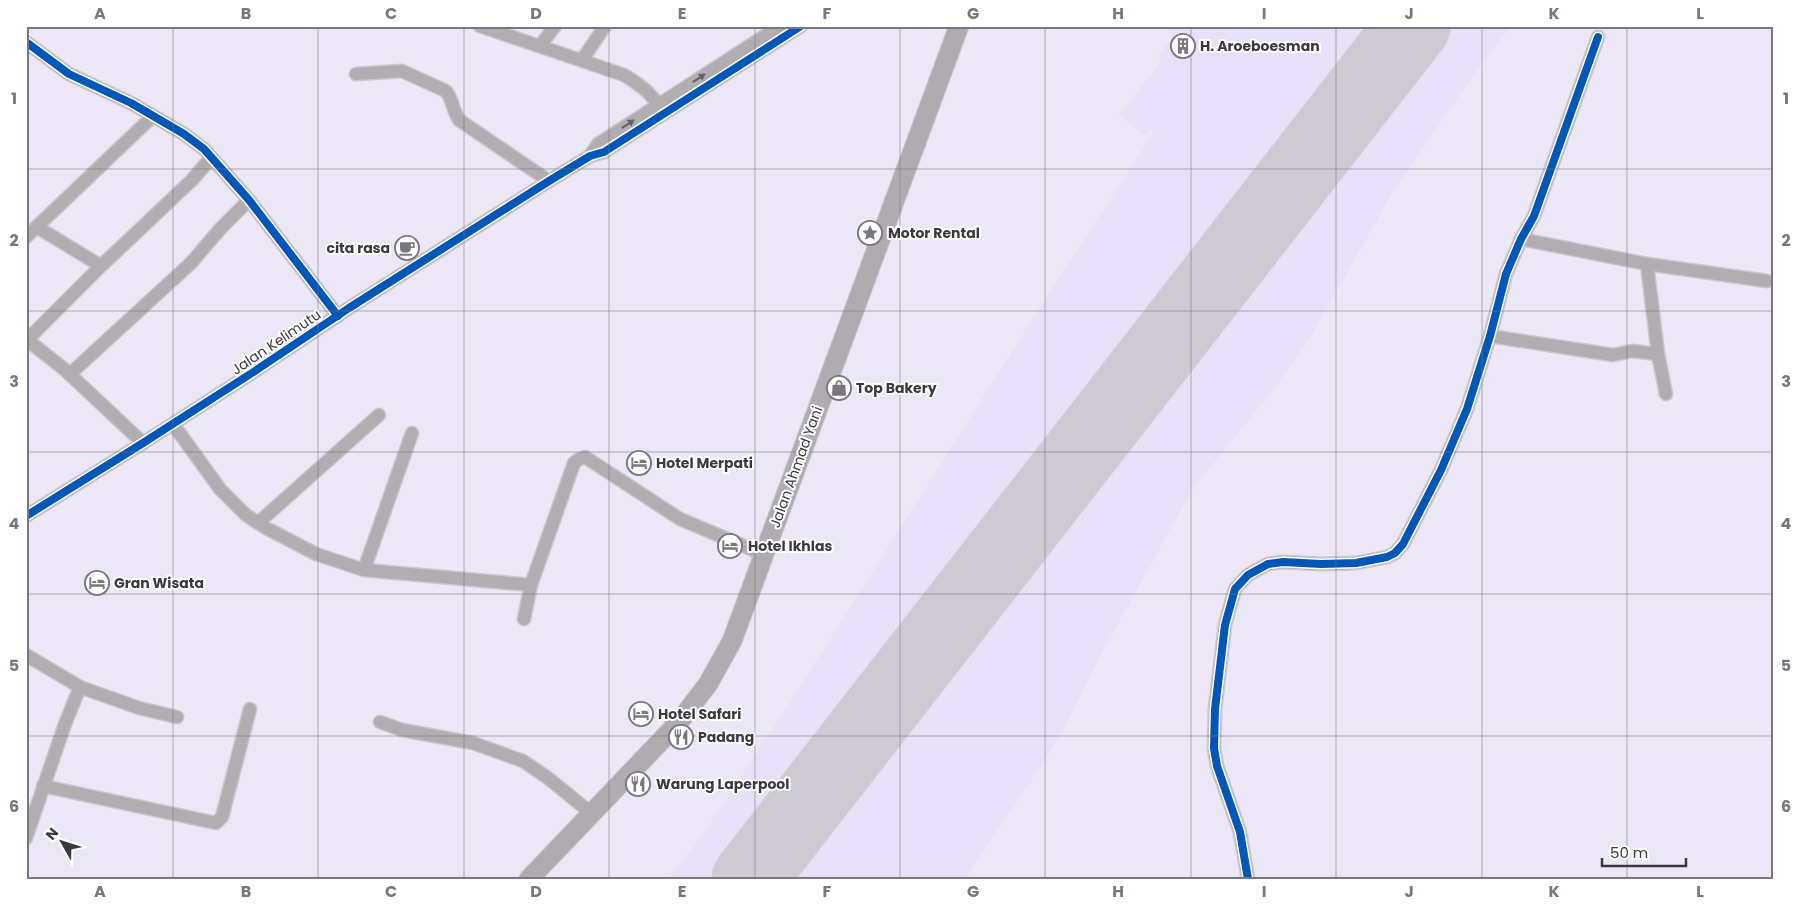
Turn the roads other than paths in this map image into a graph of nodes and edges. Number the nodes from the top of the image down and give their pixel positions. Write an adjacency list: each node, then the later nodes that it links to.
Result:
1 (480, 26): 9 (street)
2 (555, 26): 9 (street)
3 (605, 26): 10 (street)
4 (780, 26): 12 (street, one-way to 4)
5 (801, 26): 12 (street)
6 (959, 26): 35 (highway, Jalan Ahmad Yani)
7 (1598, 37): 19 (street)
8 (26, 42): 13 (street)
9 (540, 46): 10 (street)
10 (582, 60): 12 (street)
11 (356, 74): 15 (street)
12 (662, 109): 15 (street, Jalan Kelimutu)
13 (153, 116): 14 (street); 17 (street)
14 (211, 158): 16 (street); 21 (street)
15 (549, 181): 23 (street, Jalan Kelimutu)
16 (249, 200): 23 (street); 27 (street)
17 (38, 227): 18 (street); 21 (street)
18 (26, 237)
19 (1521, 240): 20 (street); 24 (street)
20 (1647, 264): 22 (street); 26 (street)
21 (101, 266): 25 (street)
22 (1767, 281)
23 (338, 316): 30 (street, Jalan Kelimutu)
24 (1490, 336): 26 (street); 48 (street)
25 (27, 340): 27 (street)
26 (1658, 354): 28 (street)
27 (70, 374): 32 (street)
28 (1666, 394)
29 (379, 415): 34 (street)
30 (174, 424): 32 (street, Jalan Kelimutu); 34 (street)
31 (412, 433): 36 (street)
32 (143, 443): 33 (street, Jalan Kelimutu)
33 (26, 516)
34 (258, 523): 36 (street)
35 (763, 554): 37 (street); 45 (highway, Jalan Ahmad Yani)
36 (364, 570): 37 (street)
37 (531, 584): 38 (street)
38 (524, 619)
39 (26, 654): 40 (street)
40 (80, 687): 42 (street); 44 (street)
41 (250, 709): 44 (street)
42 (176, 717)
43 (380, 722): 45 (street)
44 (43, 786): 46 (street)
45 (591, 813): 47 (highway, Jalan Ahmad Yani)
46 (26, 838)
47 (529, 879)
48 (1248, 879)

